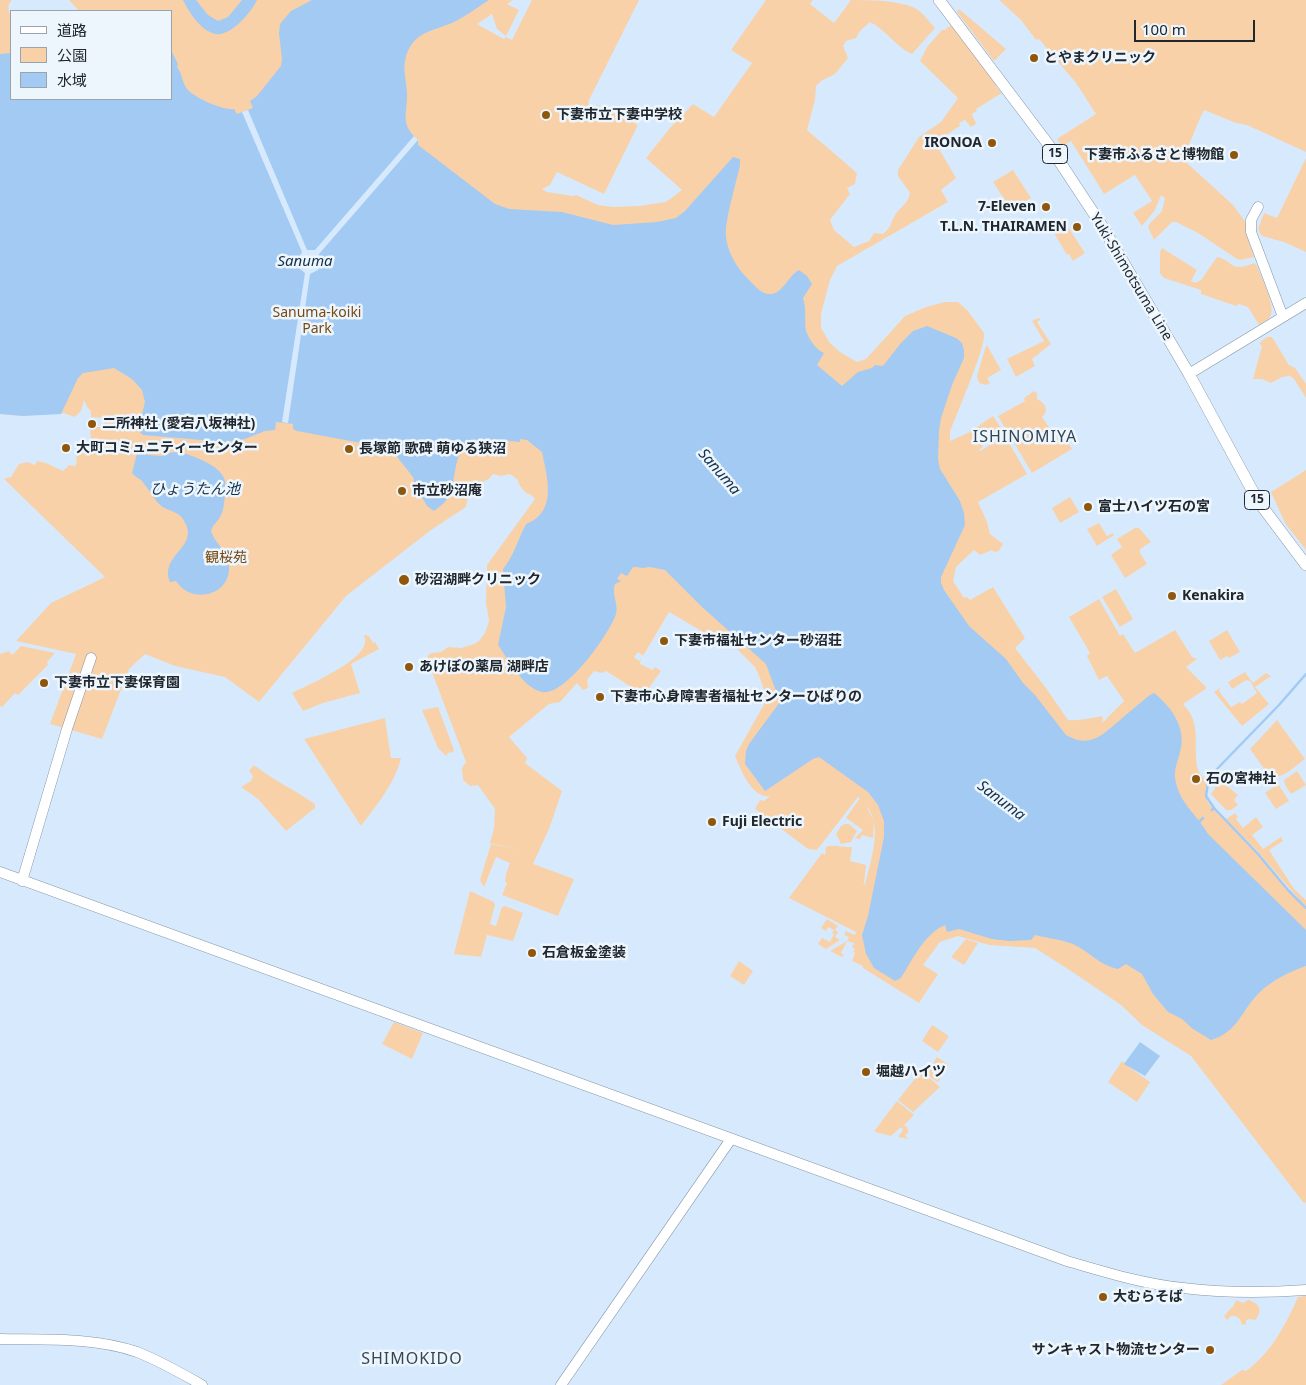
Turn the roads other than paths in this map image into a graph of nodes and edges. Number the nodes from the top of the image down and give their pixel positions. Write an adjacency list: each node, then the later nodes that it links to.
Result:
1 (939, 0): 5 (main road, Yuki-Shimotsuma Line / 15)
2 (1258, 207): 4 (street)
3 (1306, 303): 4 (street)
4 (1283, 317): 5 (street)
5 (1188, 374): 6 (main road, Yuki-Shimotsuma Line / 15)
6 (1306, 565)
7 (90, 658): 9 (street)
8 (0, 872): 9 (street)
9 (22, 880): 10 (street)
10 (732, 1139): 11 (street); 14 (street)
11 (1306, 1290)
12 (0, 1339): 13 (street)
13 (202, 1385)
14 (562, 1385)

